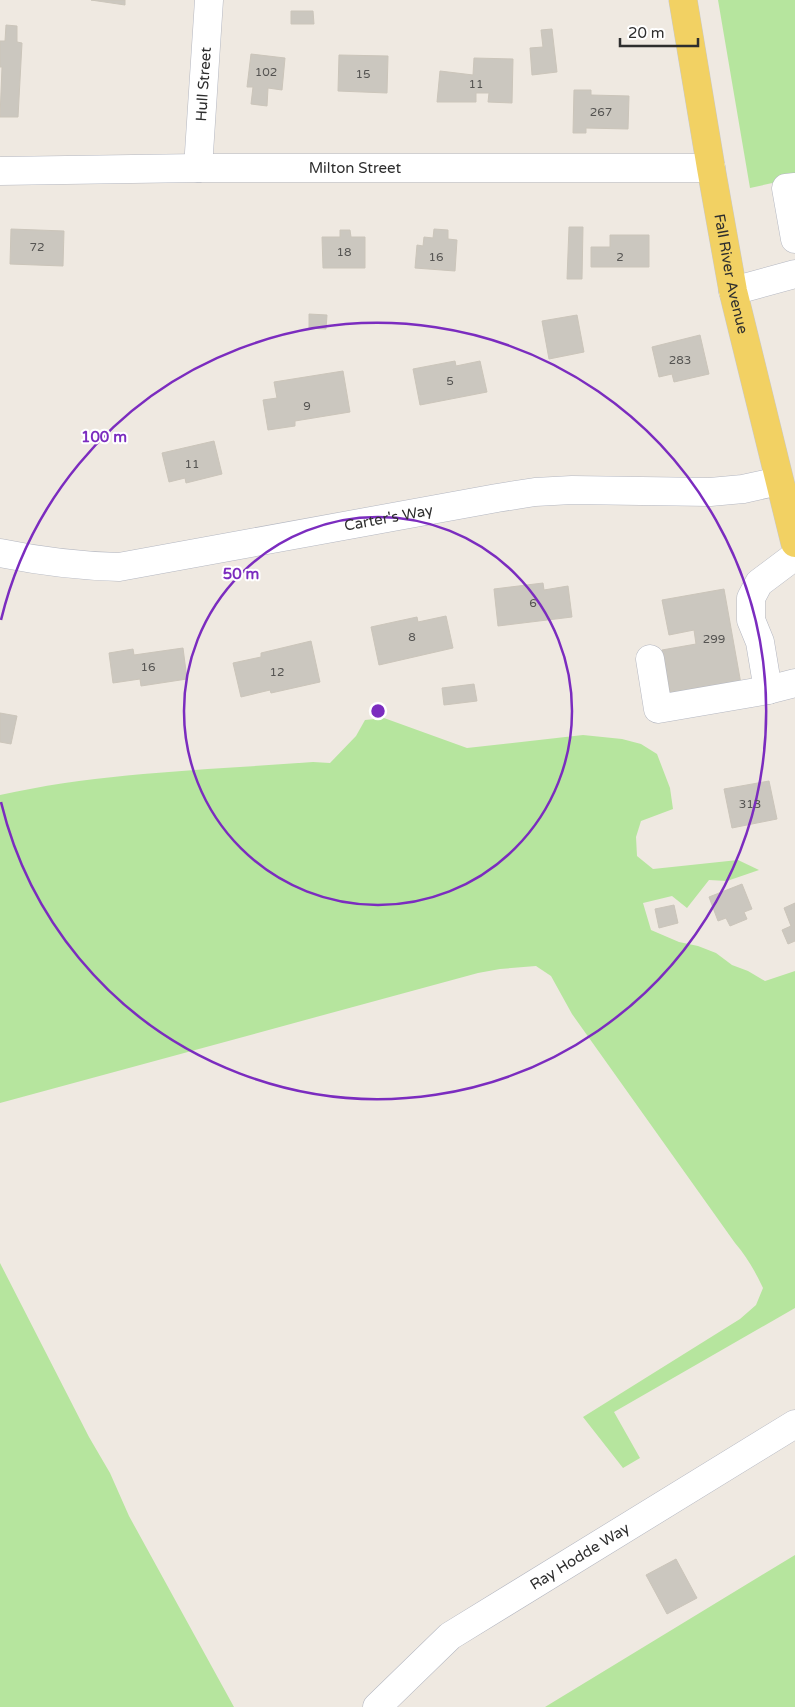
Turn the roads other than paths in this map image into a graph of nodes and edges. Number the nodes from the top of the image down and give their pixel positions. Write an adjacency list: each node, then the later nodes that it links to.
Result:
1 (210, 0): 3 (street, Hull Street)
2 (683, 0): 4 (main road, Fall River Avenue)
3 (198, 168): 4 (street, Milton Street); 5 (street, Milton Street)
4 (711, 168): 9 (main road, Fall River Avenue)
5 (0, 171)
6 (795, 187): 7 (street)
7 (795, 239)
8 (795, 274): 9 (street)
9 (733, 291): 10 (main road, Fall River Avenue)
10 (779, 481): 11 (main road, Fall River Avenue); 12 (street, Carter's Way)
11 (795, 543)
12 (0, 553)
13 (795, 556): 16 (street)
14 (650, 659): 16 (street)
15 (795, 683): 16 (street)
16 (768, 690)
17 (795, 1424): 18 (street, Ray Hodde Way)
18 (377, 1707)

